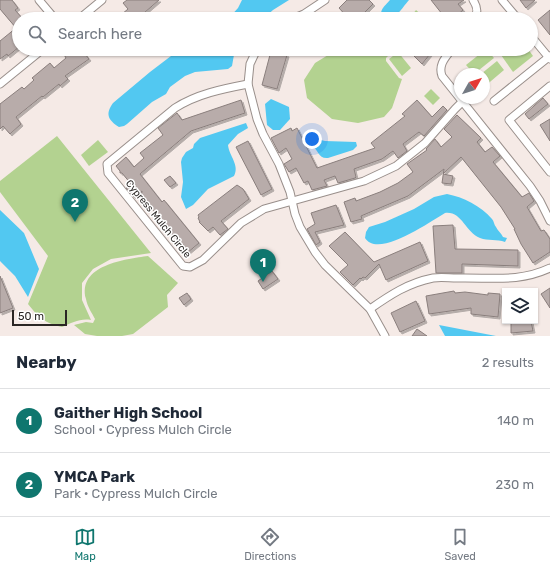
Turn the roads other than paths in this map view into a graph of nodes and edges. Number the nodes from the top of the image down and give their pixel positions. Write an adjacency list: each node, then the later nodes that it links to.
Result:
1 (40, 0): 6 (street)
2 (102, 0): 7 (street)
3 (325, 0): 8 (street)
4 (472, 0): 9 (street)
5 (502, 0): 10 (street)
6 (49, 12)
7 (87, 12)
8 (307, 12)
9 (477, 12)
10 (512, 12)
11 (538, 44): 15 (street)
12 (34, 56): 16 (street)
13 (254, 56): 17 (street)
14 (447, 56): 19 (street)
15 (550, 58): 20 (street)
16 (0, 84)
17 (248, 84): 24 (street); 24 (street, Cypress Mulch Circle)
18 (550, 86): 23 (street)
19 (454, 92)
20 (494, 101)
21 (460, 104): 24 (street, Cypress Mulch Circle)
22 (464, 104): 25 (street)
23 (550, 172)
24 (292, 200): 27 (street)
25 (550, 221)
26 (550, 268): 27 (street)
27 (370, 309): 28 (street)
28 (385, 336)

